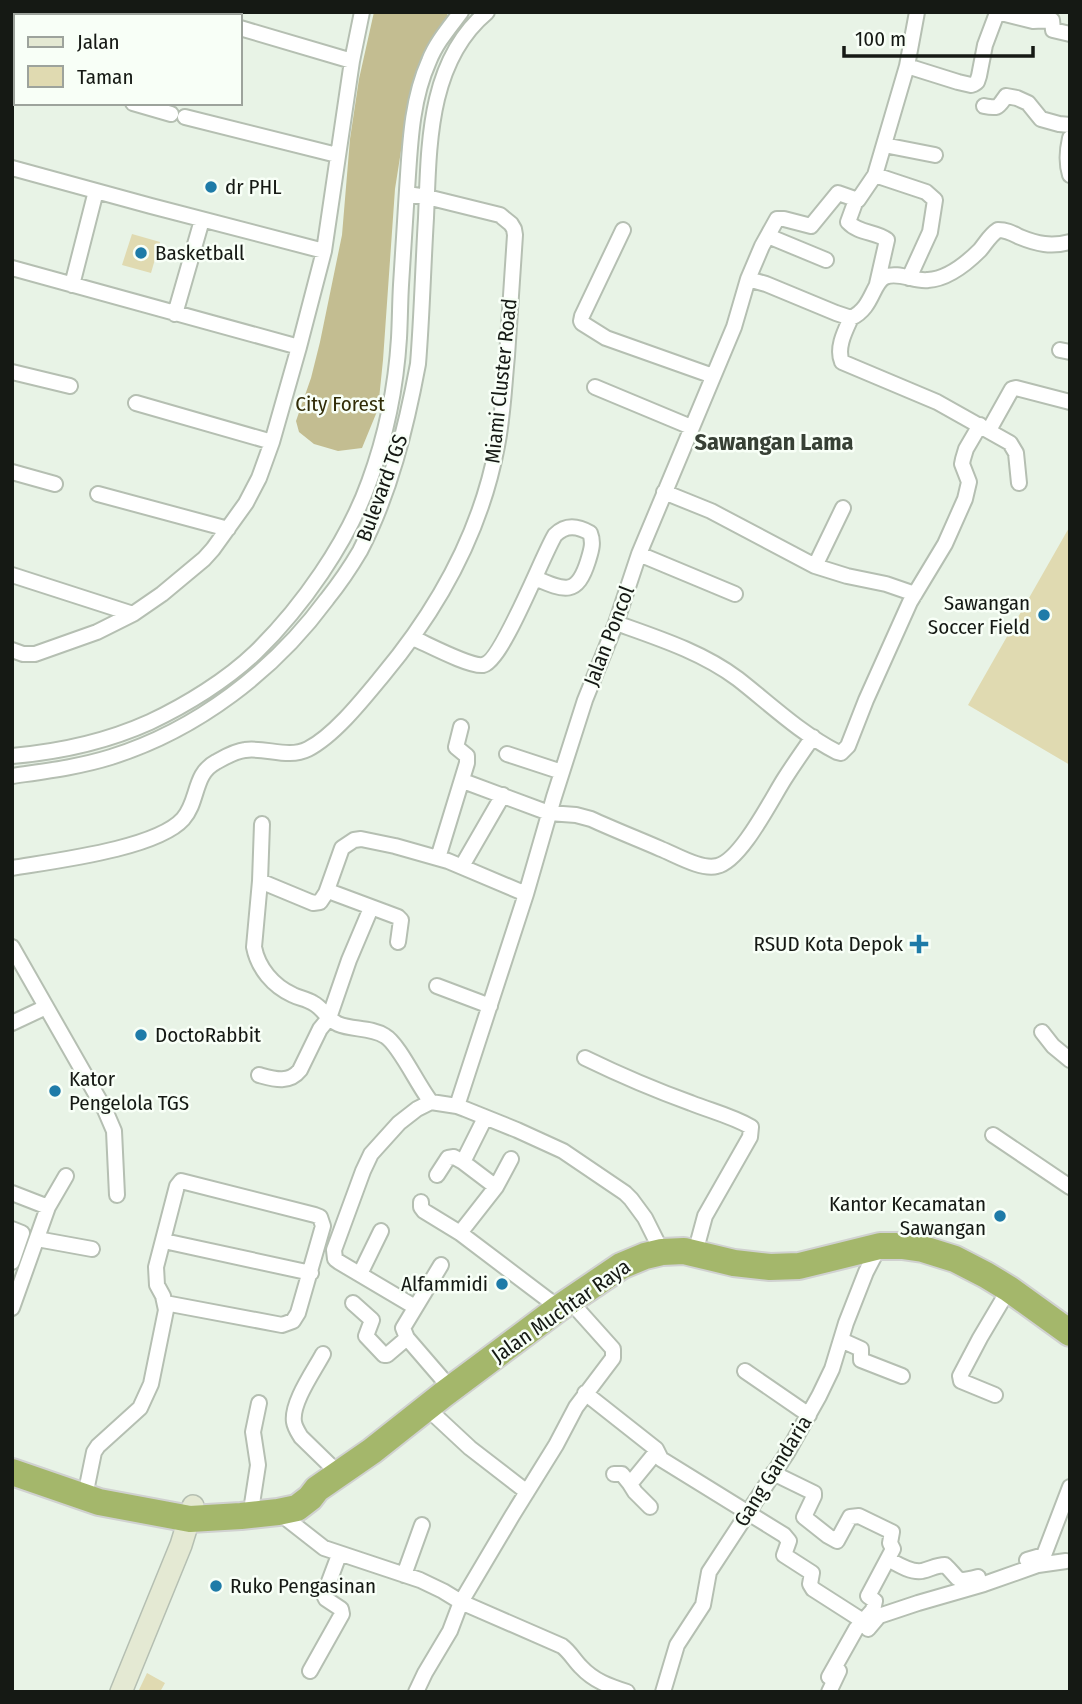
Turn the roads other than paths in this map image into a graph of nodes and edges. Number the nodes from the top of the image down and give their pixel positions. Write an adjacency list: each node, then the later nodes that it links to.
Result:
1 (362, 12): 9 (street)
2 (463, 12): 5 (street); 22 (street, Bulevard TGS)
3 (917, 12): 10 (street)
4 (997, 12): 6 (street); 10 (street)
5 (485, 14): 23 (street, Bulevard TGS)
6 (1035, 16): 8 (street)
7 (242, 29): 9 (street)
8 (1070, 34)
9 (352, 61): 16 (street)
10 (907, 66): 15 (street)
11 (140, 105): 16 (street)
12 (984, 106): 13 (street)
13 (1070, 125)
14 (1070, 138): 20 (street)
15 (884, 145): 17 (street); 19 (street)
16 (337, 155): 29 (street)
17 (935, 155)
18 (12, 168): 21 (street)
19 (875, 175): 24 (street); 32 (street)
20 (1070, 175)
21 (96, 191): 25 (street); 35 (street)
22 (407, 194): 23 (street, Miami Cluster Road); 48 (street, Bulevard TGS)
23 (427, 197): 49 (street, Bulevard TGS); 65 (street, Miami Cluster Road)
24 (856, 200): 27 (street); 34 (street)
25 (202, 220): 29 (street); 36 (street)
26 (623, 230): 40 (street)
27 (768, 236): 30 (street); 33 (street, Jalan Poncol)
28 (1070, 243): 32 (street)
29 (324, 251): 38 (street)
30 (826, 260)
31 (12, 268): 35 (street)
32 (909, 278): 34 (street)
33 (748, 279): 37 (street); 40 (street, Jalan Poncol)
34 (877, 284): 37 (street)
35 (72, 285): 36 (street)
36 (176, 314): 38 (street)
37 (851, 318): 46 (street)
38 (299, 347): 47 (street)
39 (12, 372): 41 (street)
40 (713, 376): 45 (street, Jalan Poncol)
41 (71, 386)
42 (596, 387): 45 (street)
43 (1070, 402): 46 (street)
44 (135, 404): 47 (street)
45 (691, 427): 53 (street, Jalan Poncol)
46 (985, 428): 51 (street); 62 (street)
47 (272, 442): 56 (street)
48 (379, 450): 49 (street); 70 (street, Bulevard TGS)
49 (397, 455): 72 (street, Bulevard TGS)
50 (12, 472): 52 (street)
51 (1019, 483)
52 (55, 484)
53 (664, 492): 57 (street, Jalan Poncol); 58 (street)
54 (98, 494): 56 (street)
55 (843, 508): 58 (street)
56 (228, 529): 63 (street)
57 (639, 554): 61 (street); 64 (street, Jalan Poncol)
58 (815, 566): 62 (street)
59 (12, 575): 63 (street)
60 (535, 578): 60 (street); 65 (street)
61 (735, 594)
62 (915, 594): 68 (street)
63 (132, 614): 66 (street)
64 (616, 623): 68 (street); 71 (street, Jalan Poncol)
65 (414, 638): 79 (street, Miami Cluster Road)
66 (12, 650)
67 (461, 727): 73 (street)
68 (813, 737): 75 (street)
69 (507, 754): 71 (street)
70 (12, 756)
71 (562, 772): 75 (street, Jalan Poncol)
72 (12, 776)
73 (463, 781): 74 (street); 77 (street)
74 (503, 795): 75 (street); 78 (street)
75 (550, 813): 82 (street, Jalan Poncol)
76 (262, 824): 80 (street)
77 (438, 858): 78 (street); 81 (street)
78 (462, 866): 82 (street)
79 (12, 867)
80 (260, 881): 81 (street); 89 (street)
81 (326, 893): 83 (street)
82 (526, 894): 87 (street, Jalan Poncol)
83 (371, 908): 84 (street); 89 (street)
84 (398, 942)
85 (12, 947): 88 (street)
86 (437, 986): 87 (street)
87 (490, 1006): 96 (street, Jalan Poncol)
88 (46, 1007): 90 (street); 106 (street)
89 (328, 1018): 94 (street); 95 (street)
90 (12, 1023)
91 (1042, 1032): 93 (street)
92 (585, 1058): 117 (street)
93 (1070, 1060)
94 (259, 1075)
95 (431, 1102): 96 (street); 121 (street)
96 (457, 1106): 97 (street)
97 (485, 1118): 100 (street); 116 (street)
98 (993, 1135): 104 (street)
99 (511, 1159): 103 (street)
100 (463, 1162): 101 (street); 103 (street)
101 (437, 1175)
102 (65, 1176): 108 (street)
103 (496, 1187): 111 (street)
104 (1070, 1187)
105 (12, 1193): 108 (street)
106 (117, 1195)
107 (421, 1202): 111 (street)
108 (48, 1207): 112 (street)
109 (12, 1229): 118 (street)
110 (381, 1231): 121 (street)
111 (460, 1233): 125 (street)
112 (37, 1239): 115 (street); 127 (street)
113 (164, 1241): 120 (street); 120 (street); 123 (street)
114 (880, 1246): 117 (highway, Jalan Muchtar Raya); 122 (highway, Jalan Muchtar Raya); 130 (street, Gang Gandaria)
115 (92, 1249)
116 (662, 1252): 117 (highway, Jalan Muchtar Raya); 125 (highway, Jalan Muchtar Raya)
117 (702, 1255)
118 (12, 1262)
119 (441, 1265): 126 (street)
120 (311, 1273): 123 (street)
121 (360, 1274): 126 (street)
122 (1009, 1289): 128 (highway, Jalan Muchtar Raya); 136 (street)
123 (165, 1303): 148 (street)
124 (353, 1303): 129 (street)
125 (565, 1304): 134 (highway, Jalan Muchtar Raya); 135 (street)
126 (415, 1307): 129 (street)
127 (12, 1308)
128 (1069, 1331)
129 (407, 1338): 134 (street)
130 (841, 1340): 133 (street); 139 (street, Gang Gandaria)
131 (323, 1354): 143 (street)
132 (745, 1371): 139 (street)
133 (902, 1376)
134 (451, 1389): 138 (highway, Jalan Muchtar Raya)
135 (586, 1393): 140 (street); 147 (street)
136 (995, 1395)
137 (259, 1403): 149 (street)
138 (427, 1408): 143 (highway, Jalan Muchtar Raya); 147 (street)
139 (808, 1415): 142 (street, Gang Gandaria)
140 (657, 1451): 145 (street); 152 (street)
141 (12, 1472): 148 (highway, Jalan Muchtar Raya)
142 (773, 1473): 152 (street, Gang Gandaria); 155 (street)
143 (340, 1474): 149 (highway, Jalan Muchtar Raya)
144 (614, 1474): 145 (street)
145 (630, 1484): 150 (street)
146 (1070, 1487): 156 (street)
147 (527, 1492): 159 (street)
148 (88, 1497): 151 (highway, Jalan Muchtar Raya)
149 (267, 1506): 151 (highway, Jalan Muchtar Raya); 154 (street)
150 (650, 1507)
151 (192, 1512): 164 (main road)
152 (747, 1512): 161 (street); 167 (street, Gang Gandaria)
153 (422, 1525): 158 (street)
154 (339, 1555): 158 (street); 162 (street)
155 (888, 1559): 156 (street); 160 (street)
156 (1038, 1561): 157 (street); 160 (street)
157 (1066, 1561)
158 (404, 1575): 159 (street)
159 (461, 1602): 165 (street); 166 (street)
160 (876, 1613): 161 (street); 163 (street)
161 (863, 1621): 163 (street)
162 (310, 1671)
163 (835, 1672)
164 (121, 1692)
165 (416, 1692)
166 (626, 1692)
167 (663, 1692)

